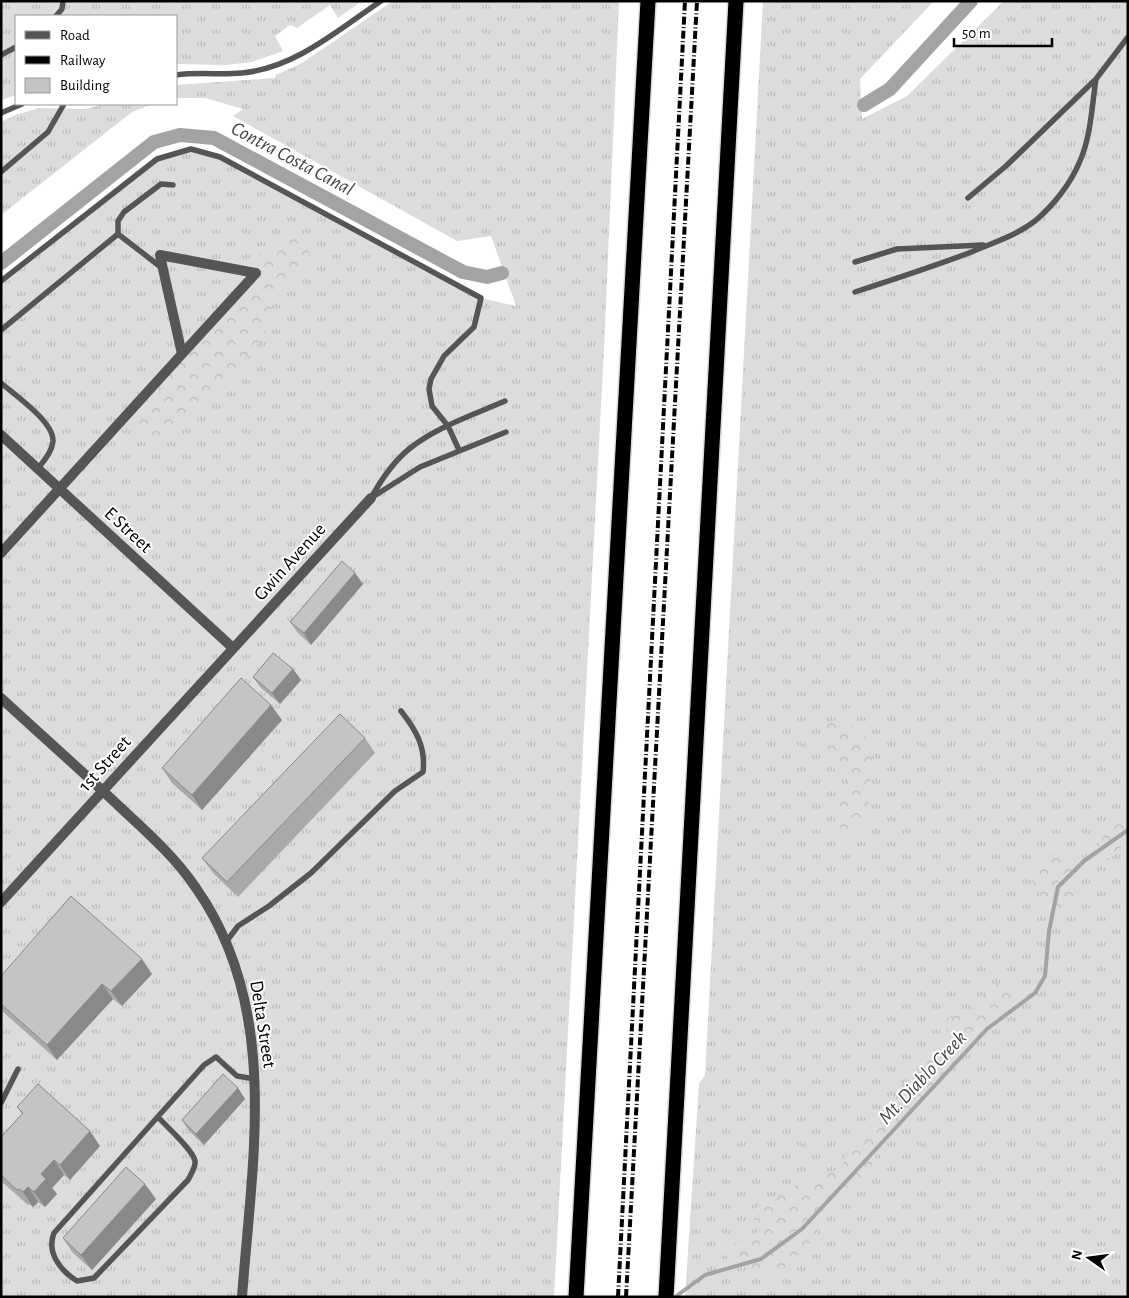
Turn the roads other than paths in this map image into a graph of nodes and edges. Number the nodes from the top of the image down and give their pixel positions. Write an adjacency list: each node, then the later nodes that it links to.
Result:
1 (63, 1): 5 (lane)
2 (380, 1): 9 (lane)
3 (648, 1): 46 (highway)
4 (736, 1): 47 (highway)
5 (57, 15)
6 (1128, 38): 10 (lane)
7 (15, 48): 8 (lane)
8 (1, 56)
9 (178, 75)
10 (1096, 79): 16 (lane); 18 (lane)
11 (20, 105): 13 (lane)
12 (63, 105): 14 (lane)
13 (1, 113)
14 (1, 172)
15 (173, 185): 17 (lane)
16 (968, 198)
17 (118, 234): 20 (lane); 23 (lane)
18 (990, 244): 19 (lane); 22 (lane)
19 (855, 262)
20 (163, 269): 24 (street); 24 (street)
21 (1, 281): 27 (lane)
22 (855, 292)
23 (1, 330)
24 (182, 354): 32 (street)
25 (1, 382): 31 (lane)
26 (505, 401): 27 (lane)
27 (448, 426): 30 (lane); 33 (lane)
28 (506, 432): 30 (lane)
29 (1, 435): 31 (street, E Street)
30 (459, 450): 33 (lane)
31 (38, 469): 32 (street, E Street)
32 (60, 489): 34 (street); 35 (street, E Street)
33 (371, 498): 35 (street, Gwin Avenue)
34 (1, 553)
35 (233, 648): 38 (street, 1st Street)
36 (1, 698): 38 (street, Delta Street)
37 (401, 711): 40 (lane)
38 (103, 791): 39 (street, 1st Street); 40 (street, Delta Street)
39 (1, 902)
40 (226, 942): 42 (street, Delta Street)
41 (18, 1069): 43 (lane)
42 (255, 1079): 44 (lane); 45 (street, Delta Street)
43 (1, 1103)
44 (158, 1117): 44 (lane)
45 (242, 1297)
46 (576, 1297)
47 (666, 1297)

